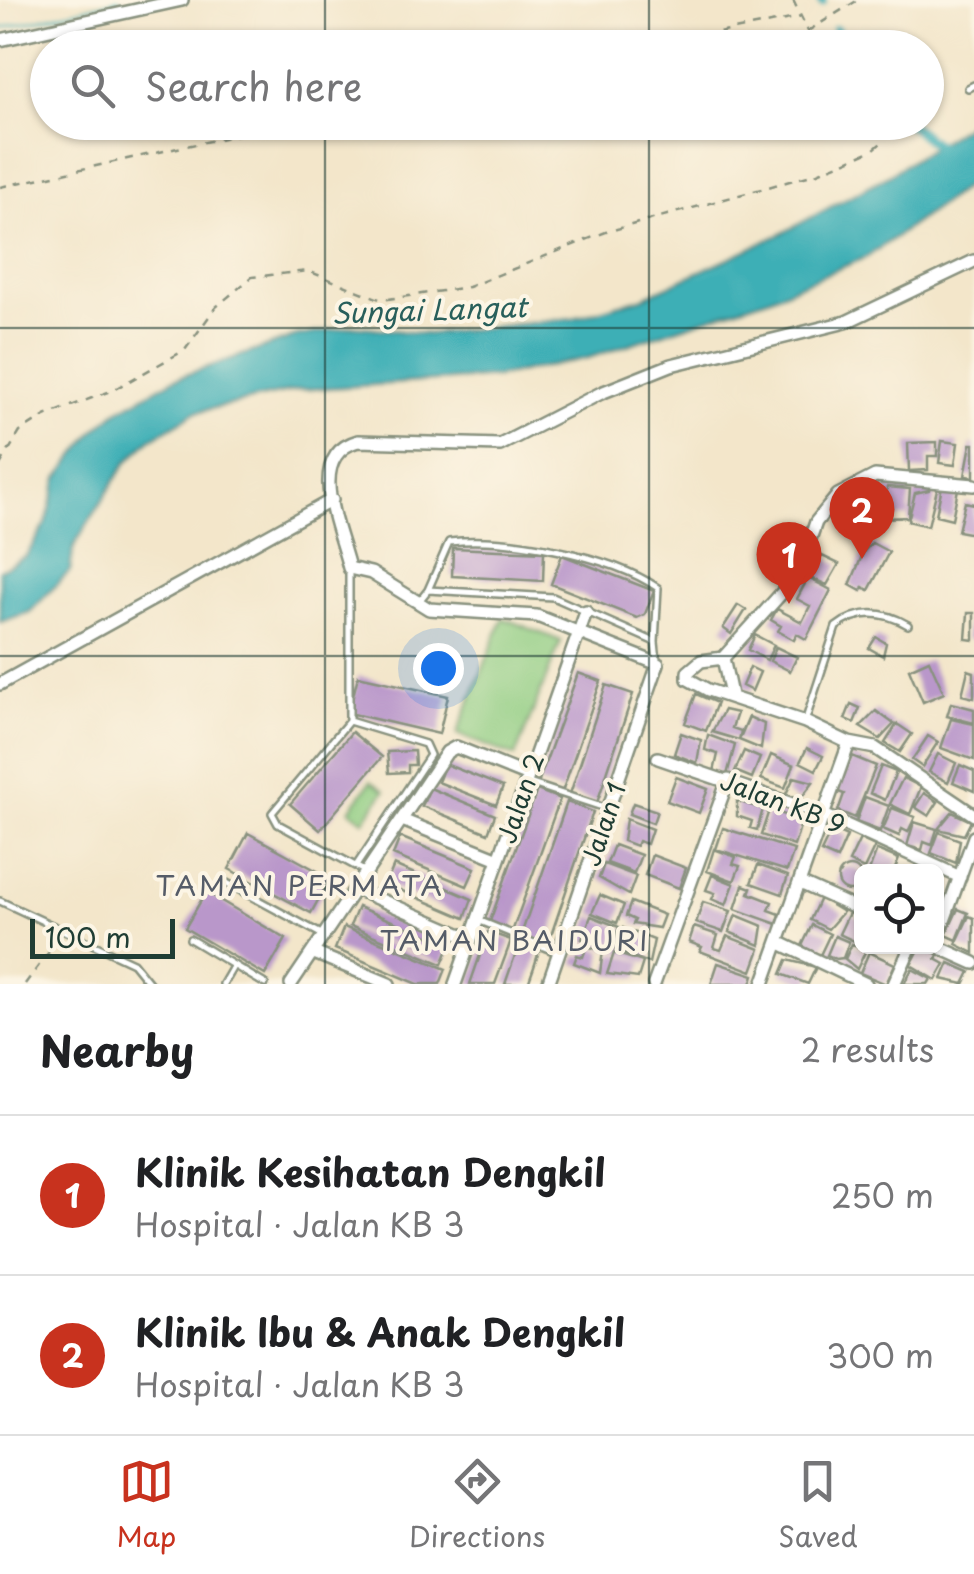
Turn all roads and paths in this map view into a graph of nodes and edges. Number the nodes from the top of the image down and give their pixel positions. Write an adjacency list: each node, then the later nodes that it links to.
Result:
1 (182, 0): 5 (street)
2 (793, 0): 4 (path)
3 (858, 0): 8 (path)
4 (801, 17): 6 (path); 7 (path)
5 (46, 30)
6 (734, 30)
7 (808, 30)
8 (810, 30)
9 (30, 33): 10 (street)
10 (0, 40)
11 (215, 140): 13 (path)
12 (881, 140): 15 (path)
13 (0, 188)
14 (974, 261): 17 (street)
15 (0, 465)
16 (974, 485): 25 (street)
17 (332, 500): 18 (street); 27 (street)
18 (349, 568): 20 (street); 29 (lane)
19 (428, 590): 20 (lane); 21 (lane); 24 (lane, Jalan 1)
20 (418, 602): 23 (street)
21 (586, 612): 23 (street, Jalan 2); 24 (lane)
22 (908, 625): 30 (lane)
23 (578, 633): 26 (street); 33 (street, Jalan 2)
24 (655, 642): 26 (lane, Jalan 1)
25 (723, 658): 28 (street); 28 (street)
26 (658, 664): 35 (street, Jalan 1)
27 (0, 684)
28 (731, 695): 30 (street)
29 (349, 721): 41 (lane); 41 (lane)
30 (805, 722): 31 (street)
31 (850, 744): 36 (street); 37 (street)
32 (658, 758): 34 (street, Jalan KB 9)
33 (527, 779): 35 (lane); 38 (street); 40 (street, Jalan 2)
34 (728, 780): 36 (street, Jalan KB 9); 70 (street)
35 (608, 810): 58 (street, Jalan 1)
36 (824, 815): 43 (street, Jalan KB 9); 45 (street)
37 (974, 815)
38 (402, 820): 40 (street); 42 (street)
39 (974, 837): 43 (street)
40 (499, 859): 49 (street, Jalan 2)
41 (356, 866): 42 (lane)
42 (369, 873): 46 (street)
43 (960, 877): 50 (street)
44 (224, 881): 52 (lane)
45 (800, 882): 48 (street); 55 (street)
46 (358, 890): 52 (street); 54 (street)
47 (0, 901): 51 (lane)
48 (854, 907)
49 (478, 919): 54 (street, Jalan 2); 58 (lane)
50 (944, 922)
51 (65, 930): 62 (path); 63 (lane)
52 (326, 937): 57 (street)
53 (190, 939): 61 (lane)
54 (471, 939): 68 (street, Jalan 2)
55 (778, 942): 71 (street); 72 (street)
56 (944, 948): 60 (street)
57 (314, 953): 66 (street); 67 (street)
58 (558, 954): 69 (street, Jalan 1)
59 (907, 954): 73 (street)
60 (974, 963)
61 (234, 965): 64 (lane); 65 (lane)
62 (26, 984)
63 (150, 984)
64 (223, 984)
65 (265, 984)
66 (291, 984)
67 (389, 984)
68 (455, 984)
69 (548, 984)
70 (654, 984)
71 (764, 984)
72 (866, 984)
73 (894, 984)

